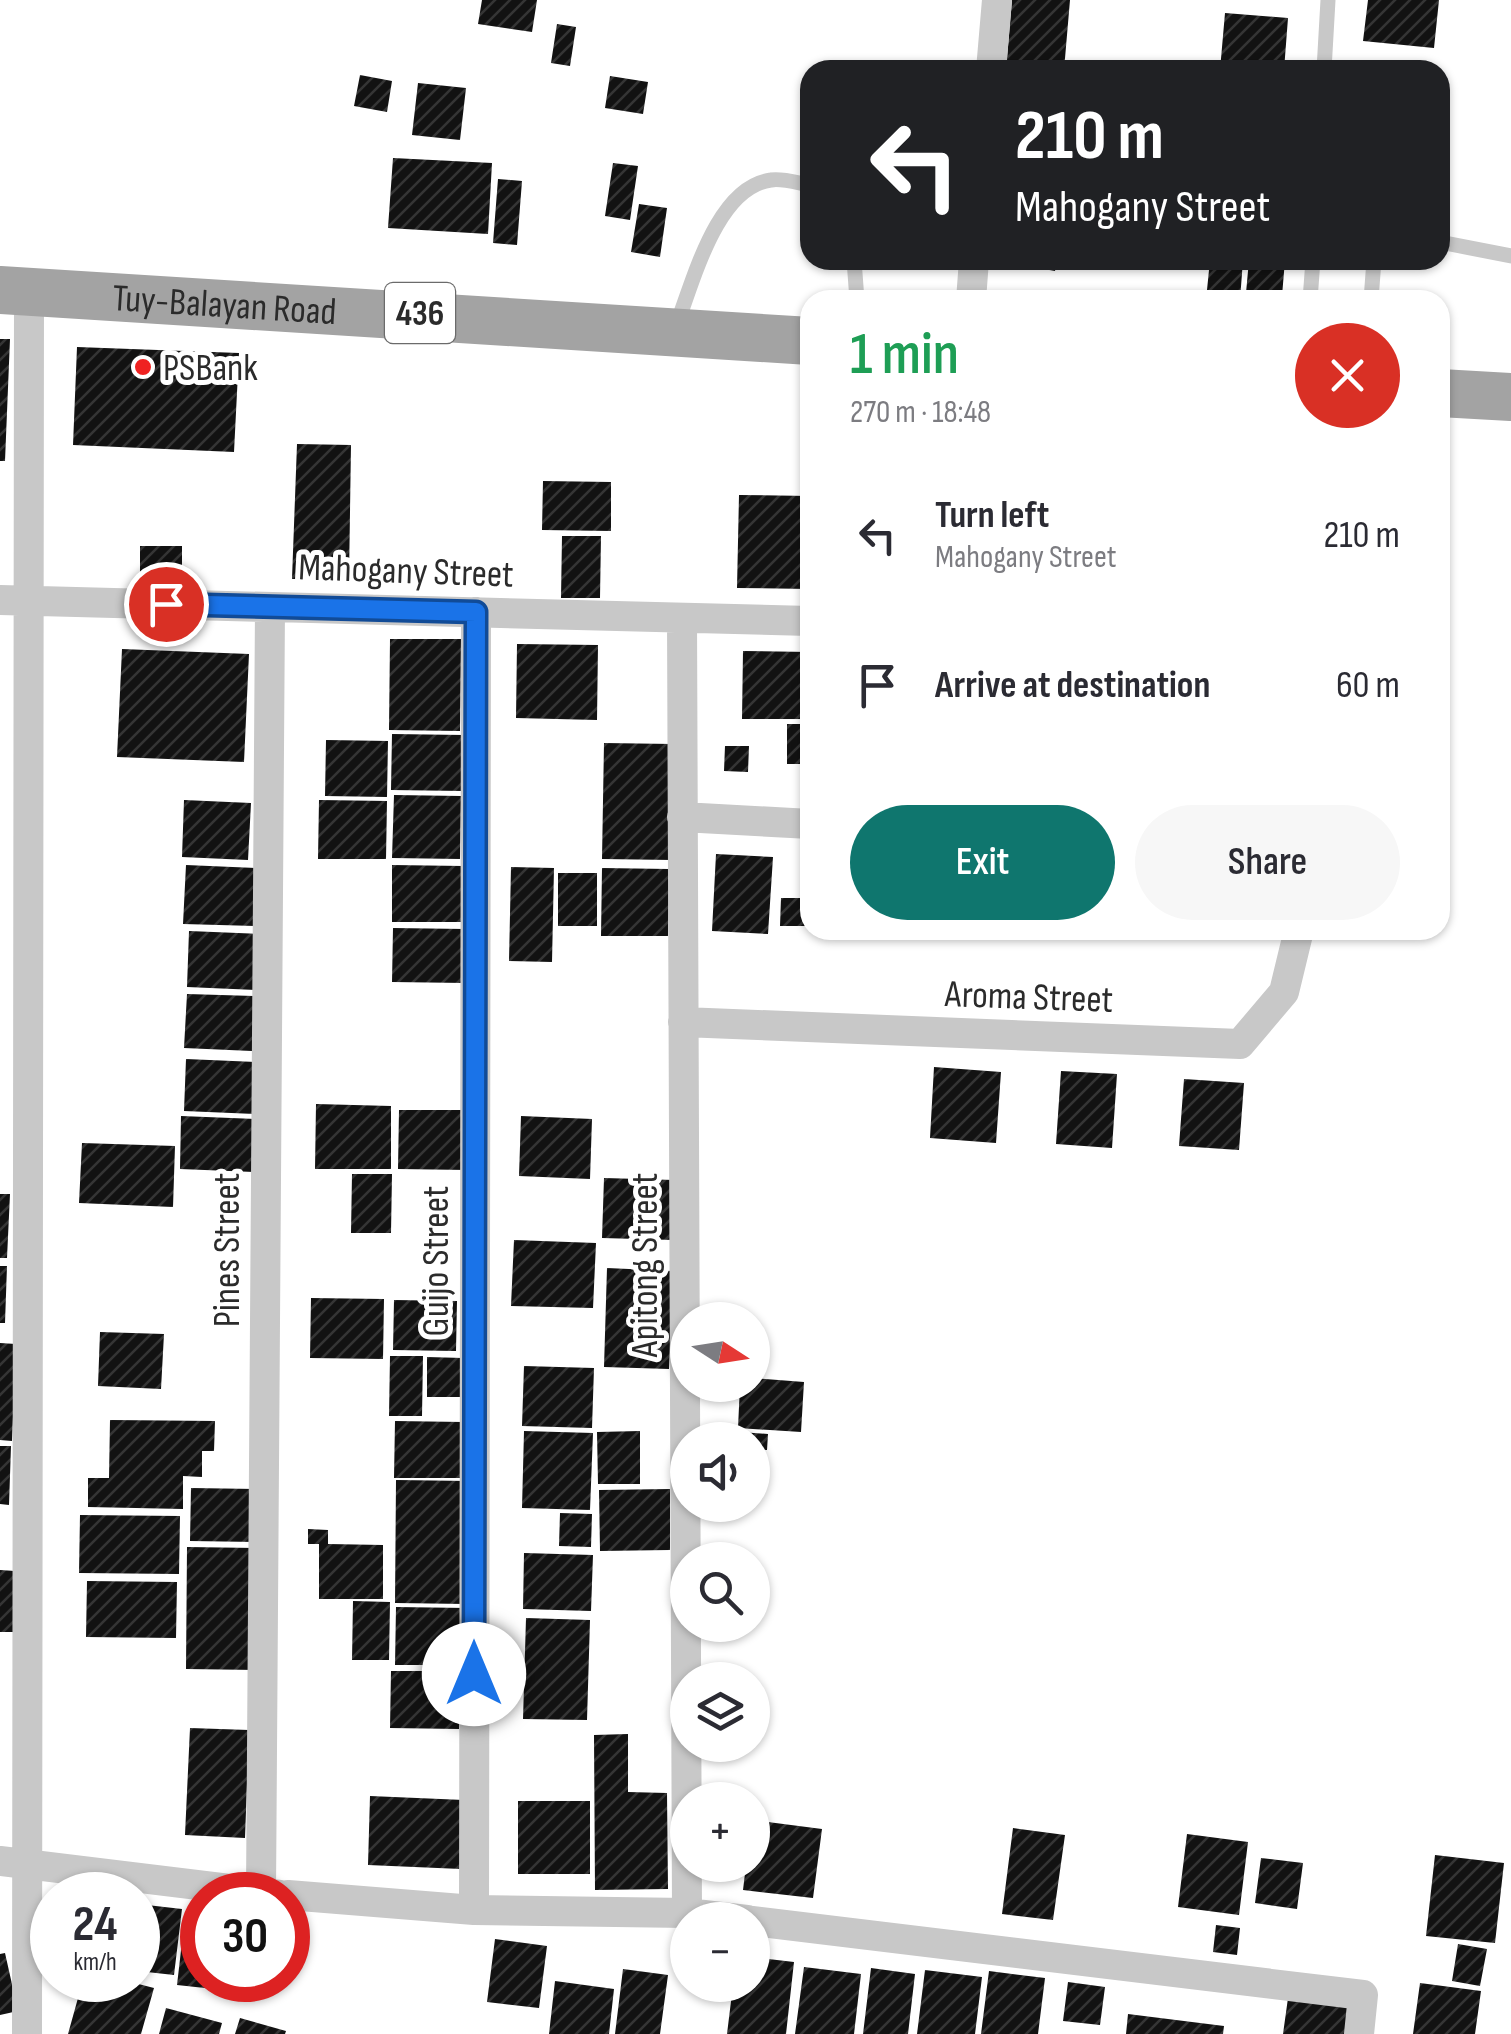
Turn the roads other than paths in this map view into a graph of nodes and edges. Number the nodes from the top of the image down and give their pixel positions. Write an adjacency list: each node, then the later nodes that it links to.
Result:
1 (997, 0): 3 (street)
2 (1328, 0): 4 (lane)
3 (992, 60)
4 (1325, 60)
5 (800, 183): 9 (lane)
6 (1450, 244): 7 (lane)
7 (1511, 256)
8 (14, 292): 9 (main road, Tuy-Balayan Road / 436); 13 (street)
9 (675, 330): 10 (main road, Tuy-Balayan Road / 436)
10 (800, 340)
11 (1450, 393): 12 (main road)
12 (1511, 397)
13 (14, 600): 14 (street, Mahogany Street); 22 (street)
14 (270, 607): 15 (street, Mahogany Street); 23 (street, Pines Street)
15 (476, 612): 16 (street, Mahogany Street); 27 (street, Guijo Street)
16 (682, 618): 17 (street, Mahogany Street); 18 (street, Apitong Street)
17 (800, 621)
18 (682, 816): 19 (street); 21 (street, Apitong Street)
19 (800, 823)
20 (1296, 940): 21 (street, Aroma Street)
21 (683, 1022): 26 (street, Apitong Street)
22 (14, 1862): 24 (street); 30 (street)
23 (278, 1872)
24 (180, 1882)
25 (310, 1897): 27 (street)
26 (687, 1902)
27 (474, 1910): 28 (street)
28 (670, 1913)
29 (770, 1922): 31 (street)
30 (27, 2034)
31 (1359, 2034)

